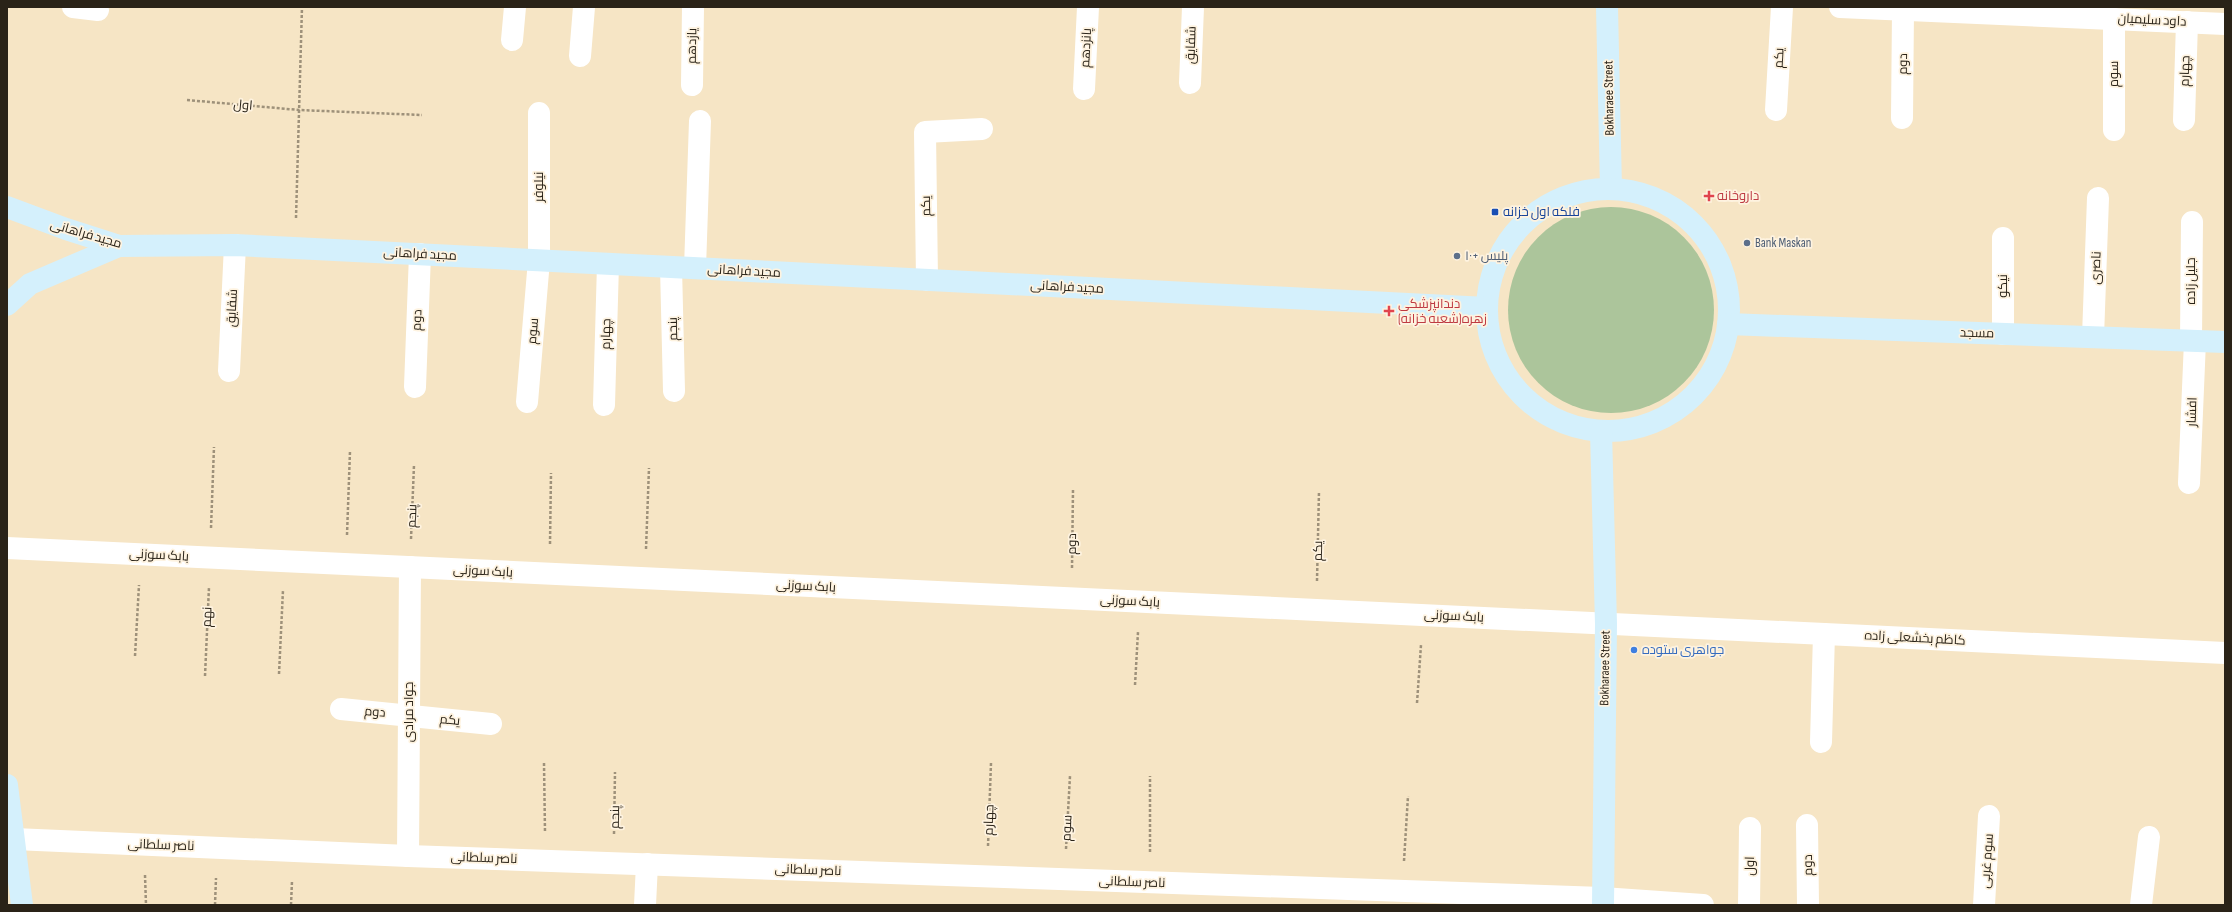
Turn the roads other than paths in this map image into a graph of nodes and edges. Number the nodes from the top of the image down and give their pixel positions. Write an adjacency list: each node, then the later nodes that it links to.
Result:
1 (73, 7): 10 (street)
2 (515, 7): 15 (street)
3 (584, 7): 16 (street)
4 (693, 7): 18 (street, یازدهم)
5 (1088, 7): 19 (street, پانزدهم)
6 (1193, 7): 17 (street, شقایق)
7 (1607, 7): 27 (street, Bokharaee Street)
8 (1782, 7): 20 (street, یکم)
9 (1840, 7): 11 (street, داود سلیمیان)
10 (98, 10)
11 (1903, 10): 13 (street, داود سلیمیان); 22 (street, دوم)
12 (2221, 18): 14 (street, داود سلیمیان)
13 (2114, 19): 14 (street, داود سلیمیان); 26 (street, سوم)
14 (2187, 22): 23 (street, چهارم)
15 (512, 40)
16 (580, 56)
17 (1190, 83)
18 (692, 85)
19 (1084, 89)
20 (1776, 110)
21 (539, 113): 35 (street, نیلوفر)
22 (1902, 118)
23 (2184, 120)
24 (700, 121): 38 (street)
25 (982, 129): 39 (street, یکم)
26 (2114, 130)
27 (1611, 189): 41 (street); 42 (street)
28 (2098, 198): 44 (street, ناصری)
29 (7, 207): 33 (street, مجید فراهانی)
30 (2192, 222): 45 (street, جلیل زاده)
31 (2003, 238): 43 (street, نیکو)
32 (235, 245): 33 (street, مجید فراهانی); 34 (street, مجید فراهانی); 47 (street, شقایق)
33 (119, 246): 40 (street)
34 (420, 254): 35 (street, مجید فراهانی); 48 (street, دوم)
35 (538, 260): 36 (street, مجید فراهانی); 50 (street, سوم)
36 (608, 264): 37 (street, مجید فراهانی); 51 (street, چهارم)
37 (671, 267): 38 (street, مجید فراهانی); 49 (street, پنجم)
38 (695, 268): 39 (street, مجید فراهانی)
39 (927, 280): 41 (street, مجید فراهانی)
40 (7, 305)
41 (1487, 308): 52 (street)
42 (1728, 324): 43 (street, مسجد); 52 (street)
43 (2003, 334): 44 (street, مسجد)
44 (2093, 337): 45 (street, مسجد)
45 (2193, 341): 46 (street, مسجد); 53 (street, افشار)
46 (2225, 342)
47 (229, 371)
48 (414, 387)
49 (674, 391)
50 (527, 402)
51 (604, 405)
52 (1601, 431): 56 (street, Bokharaee Street)
53 (2189, 482)
54 (7, 548): 55 (street, بابک سوزنی)
55 (410, 567): 56 (street, بابک سوزنی); 60 (street, جواد مرادی)
56 (1606, 624): 57 (street, کاظم بخشعلی زاده); 72 (street, Bokharaee Street)
57 (1824, 634): 58 (street, کاظم بخشعلی زاده); 62 (street)
58 (2225, 653)
59 (340, 709): 60 (street, دوم)
60 (409, 716): 61 (street, یکم); 69 (street, جواد مرادی)
61 (491, 724)
62 (1821, 742)
63 (7, 785): 68 (street)
64 (1989, 816): 78 (street, سوم غربی)
65 (1807, 825): 77 (street, دوم)
66 (1750, 828): 76 (street, اول)
67 (2149, 837): 79 (street)
68 (14, 839): 69 (street, ناصر سلطانی); 71 (street)
69 (408, 856): 70 (street, ناصر سلطانی)
70 (647, 864): 72 (street, ناصر سلطانی); 74 (street)
71 (12, 870): 73 (street)
72 (1603, 902): 75 (street, ناصر سلطانی)
73 (22, 905)
74 (645, 905)
75 (1703, 905)
76 (1749, 905)
77 (1808, 905)
78 (1984, 905)
79 (2141, 905)

